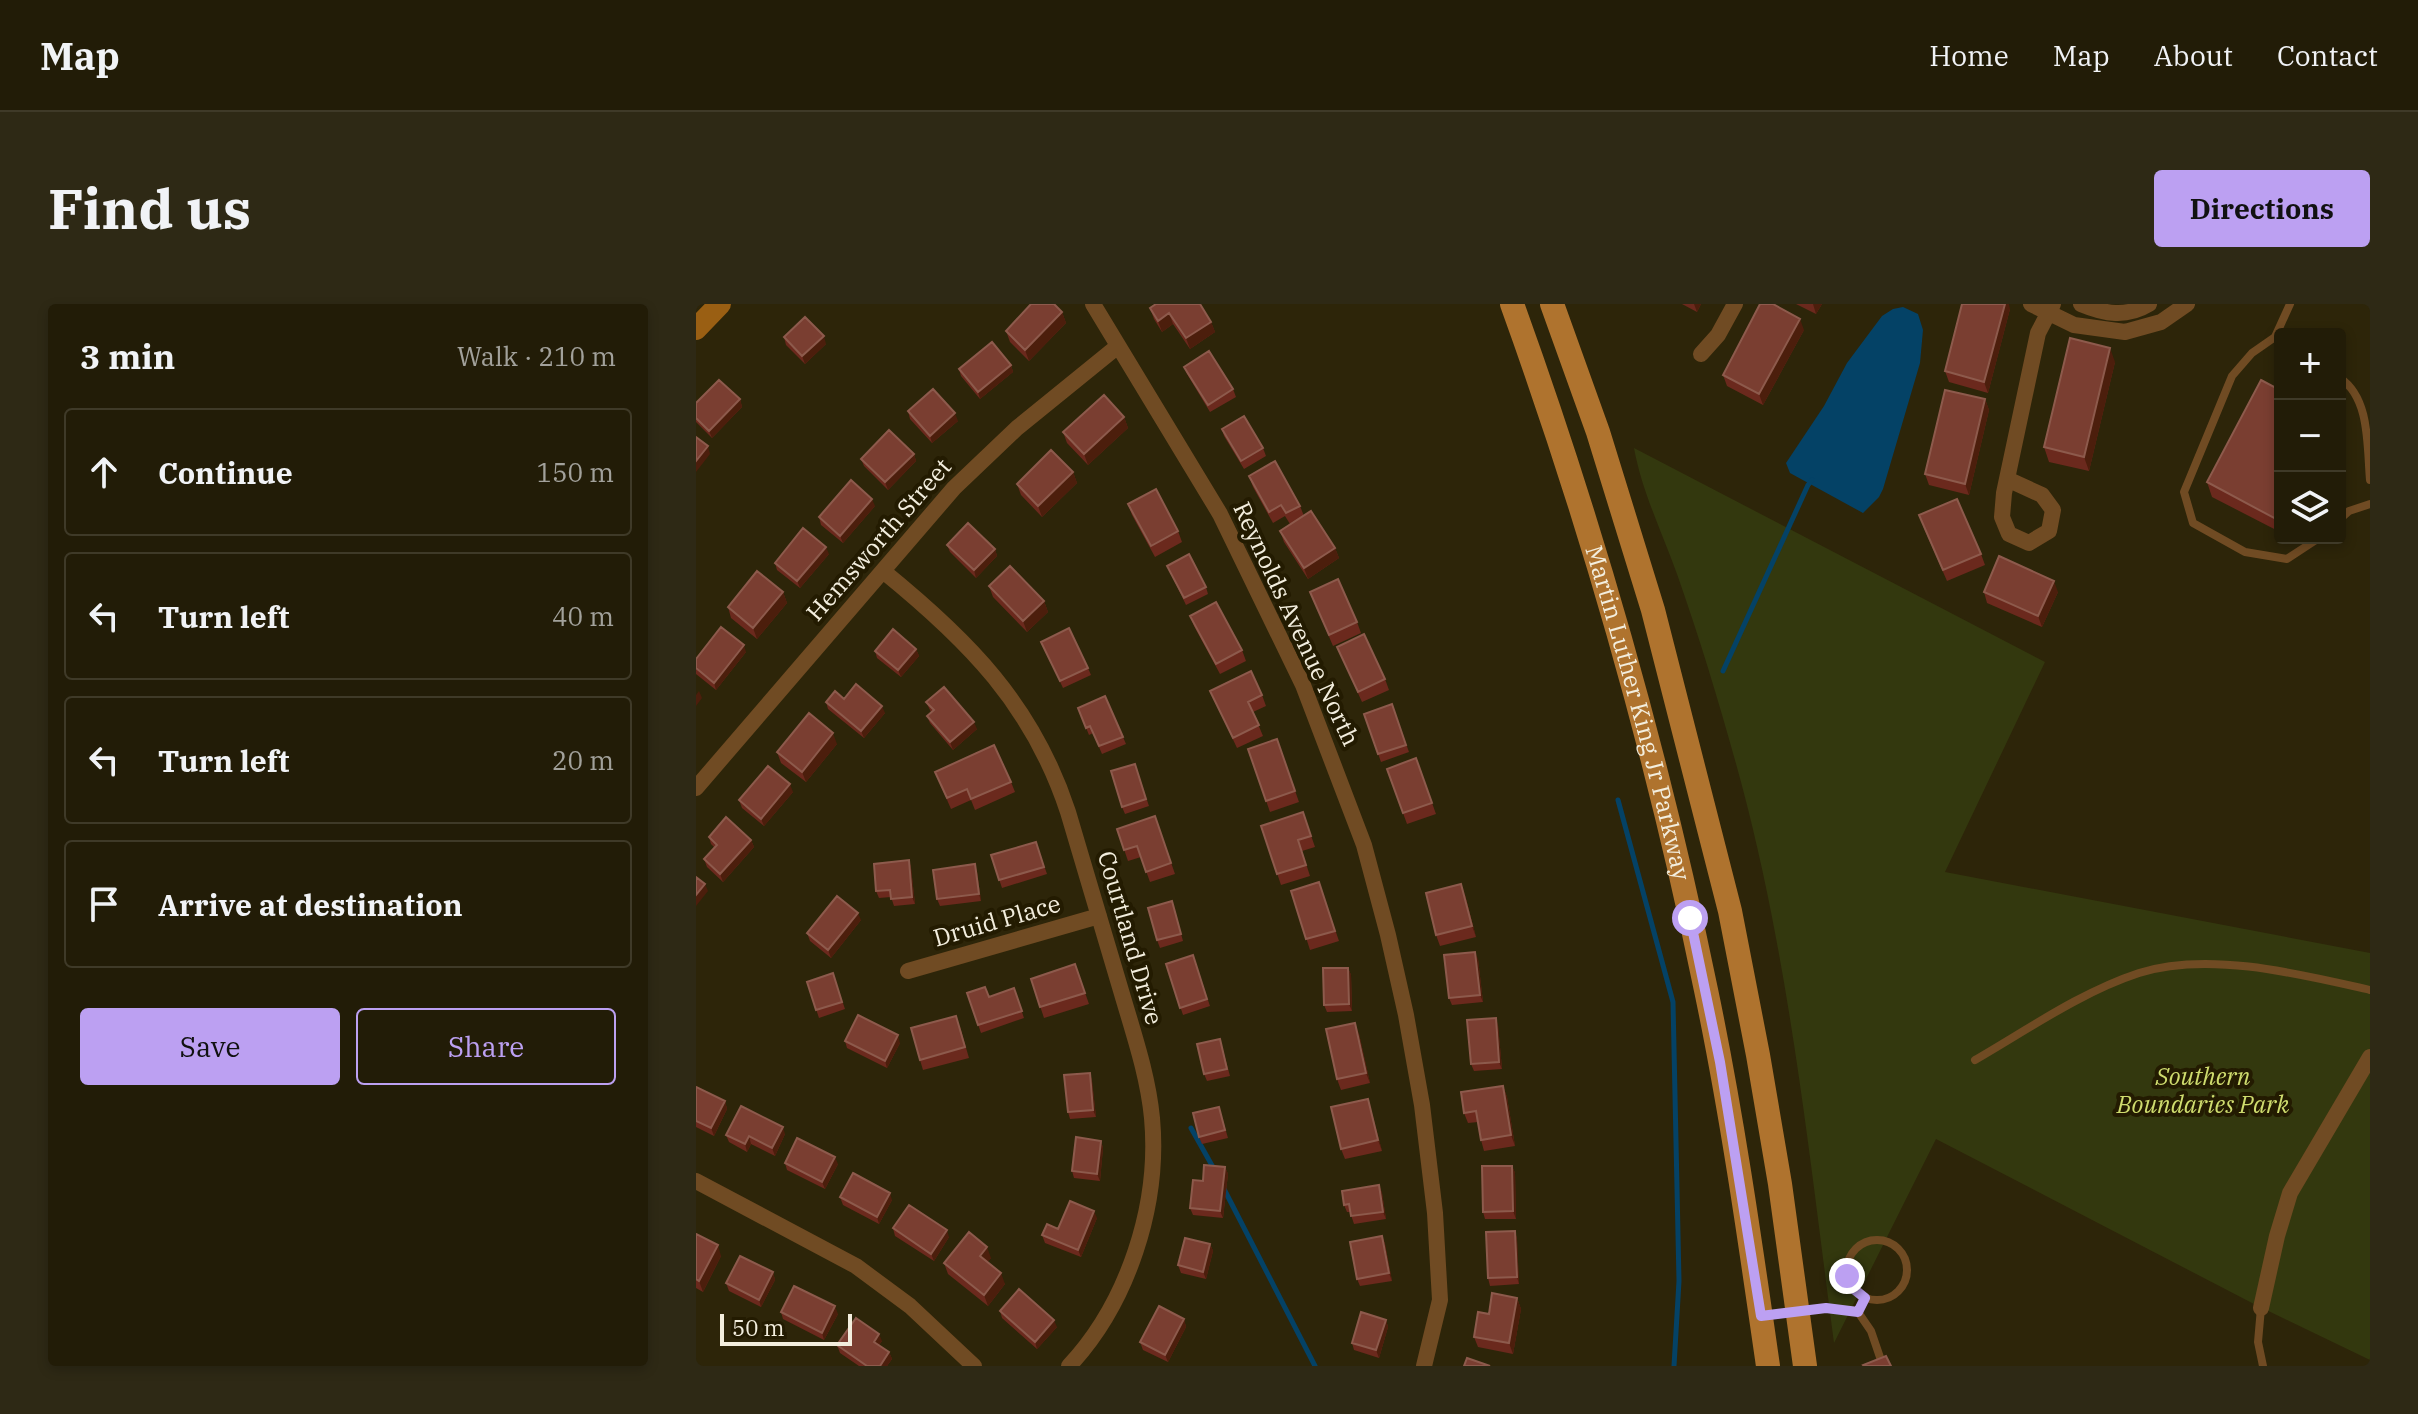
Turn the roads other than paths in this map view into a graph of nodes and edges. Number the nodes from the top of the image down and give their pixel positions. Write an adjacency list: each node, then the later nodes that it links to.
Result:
1 (720, 304): 13 (main road)
2 (1093, 304): 15 (street, Reynolds Avenue North)
3 (1512, 304): 35 (main road, Martin Luther King Jr Parkway)
4 (1552, 304): 33 (main road, Martin Luther King Jr Parkway)
5 (1735, 304): 16 (street)
6 (2031, 304): 11 (street)
7 (2081, 304): 8 (street)
8 (2149, 304)
9 (2187, 304): 11 (street)
10 (2290, 304): 12 (lane)
11 (2050, 308): 18 (street)
12 (2281, 328)
13 (696, 329)
14 (2274, 340): 22 (lane)
15 (1118, 346): 23 (street, Hemsworth Street); 38 (street, Reynolds Avenue North)
16 (1701, 354)
17 (2346, 382): 19 (lane)
18 (2007, 479)
19 (2370, 480)
20 (2370, 504): 21 (lane)
21 (2346, 514)
22 (2310, 544)
23 (883, 571): 24 (street, Hemsworth Street); 25 (street, Courtland Drive)
24 (696, 788)
25 (1099, 916): 26 (street, Druid Place); 37 (street, Courtland Drive)
26 (908, 971)
27 (2370, 990): 29 (lane)
28 (2370, 1057): 32 (street)
29 (1975, 1060)
30 (696, 1181): 36 (street)
31 (1865, 1298): 31 (lane); 34 (lane)
32 (2261, 1308): 42 (lane)
33 (1797, 1312): 34 (lane); 35 (lane); 40 (main road, Martin Luther King Jr Parkway)
34 (1858, 1312): 41 (lane)
35 (1761, 1316): 39 (main road, Martin Luther King Jr Parkway)
36 (974, 1366)
37 (1069, 1366)
38 (1424, 1366)
39 (1768, 1366)
40 (1805, 1366)
41 (1883, 1366)
42 (2263, 1366)

